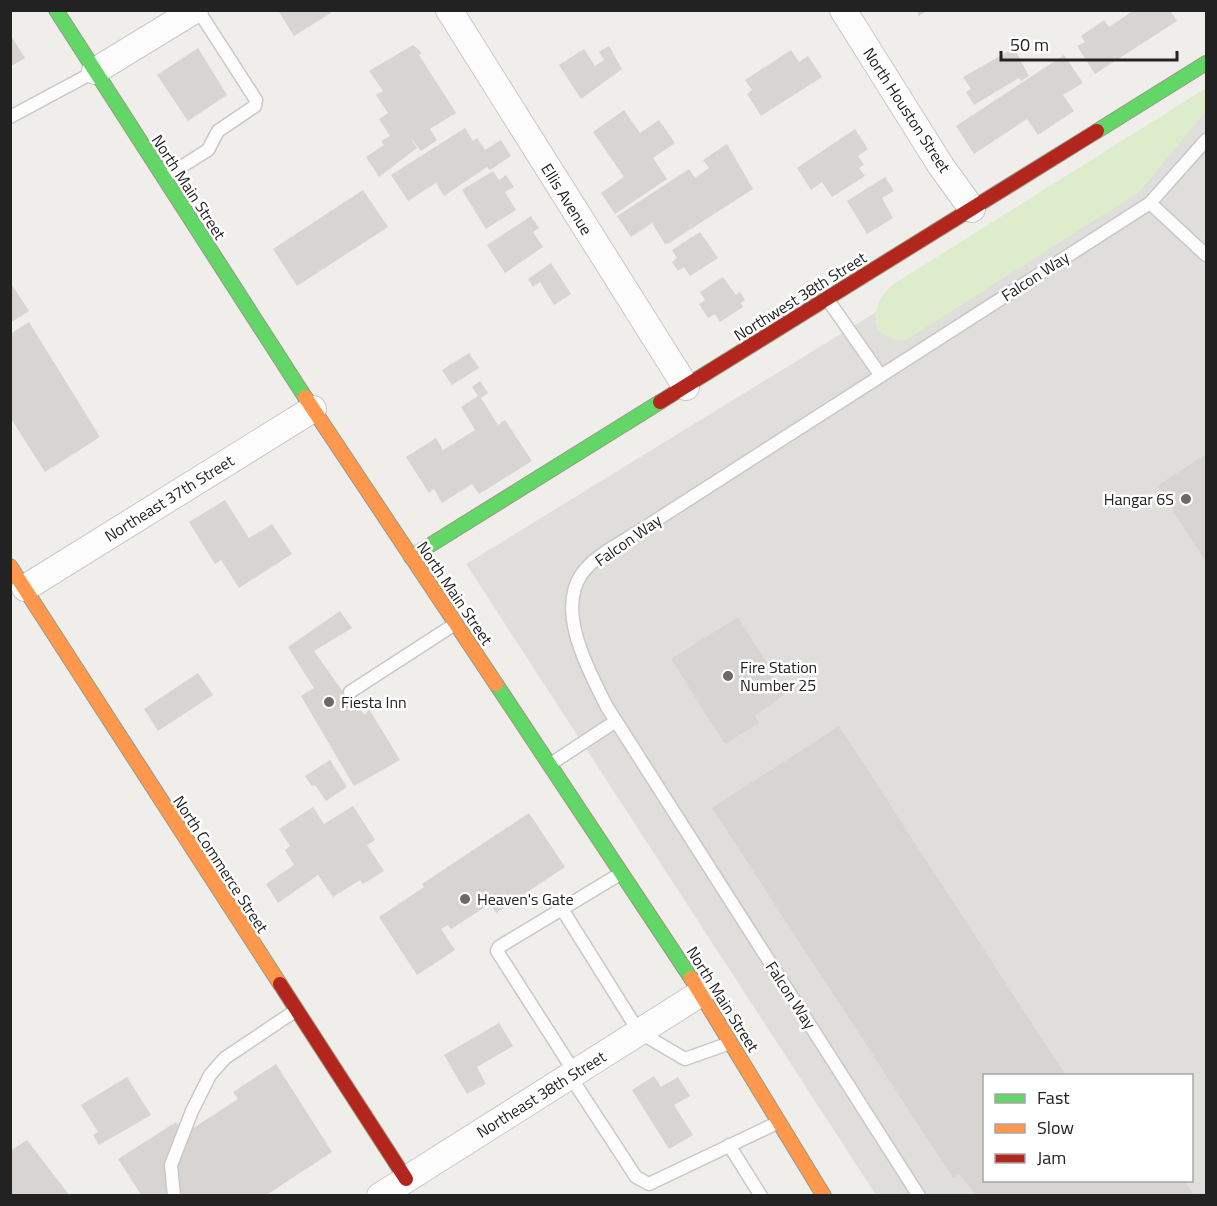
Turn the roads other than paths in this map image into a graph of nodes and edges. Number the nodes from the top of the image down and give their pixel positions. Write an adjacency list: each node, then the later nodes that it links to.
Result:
1 (56, 10): 6 (street, North Main Street)
2 (196, 10): 6 (street); 9 (lane)
3 (449, 10): 15 (street, Ellis Avenue)
4 (843, 10): 11 (street, North Houston Street)
5 (1206, 63): 11 (street, Northwest 38th Street)
6 (95, 71): 7 (lane); 9 (street, North Main Street)
7 (10, 117)
8 (1206, 140): 10 (lane, Falcon Way)
9 (164, 178): 16 (street, North Main Street)
10 (1150, 203): 12 (lane); 14 (lane, Falcon Way)
11 (972, 209): 13 (street, Northwest 38th Street)
12 (1206, 255)
13 (827, 298): 14 (lane); 15 (street, Northwest 38th Street)
14 (881, 376): 22 (lane, Falcon Way)
15 (686, 387): 17 (street, Northwest 38th Street)
16 (313, 409): 17 (street, North Main Street); 19 (street, Northeast 37th Street)
17 (411, 557): 20 (street, North Main Street)
18 (10, 566): 19 (street, North Commerce Street)
19 (18, 592): 27 (street, North Commerce Street)
20 (456, 624): 21 (lane); 23 (street, North Main Street)
21 (350, 692)
22 (616, 721): 23 (lane); 38 (lane, Falcon Way)
23 (549, 765): 24 (street, North Main Street)
24 (621, 873): 25 (lane); 26 (street, North Main Street)
25 (562, 909): 28 (lane); 30 (lane)
26 (701, 993): 28 (street, Northeast 38th Street); 29 (street, North Main Street)
27 (296, 1010): 33 (street, North Commerce Street); 35 (lane)
28 (639, 1032): 29 (lane); 30 (street, Northeast 38th Street)
29 (731, 1042): 31 (street, North Main Street)
30 (573, 1074): 32 (lane); 33 (street, Northeast 38th Street)
31 (779, 1122): 32 (lane); 34 (street, North Main Street)
32 (729, 1146): 37 (lane)
33 (405, 1179): 36 (street, Northeast 38th Street)
34 (822, 1195)
35 (174, 1196)
36 (380, 1196)
37 (762, 1196)
38 (919, 1196)

